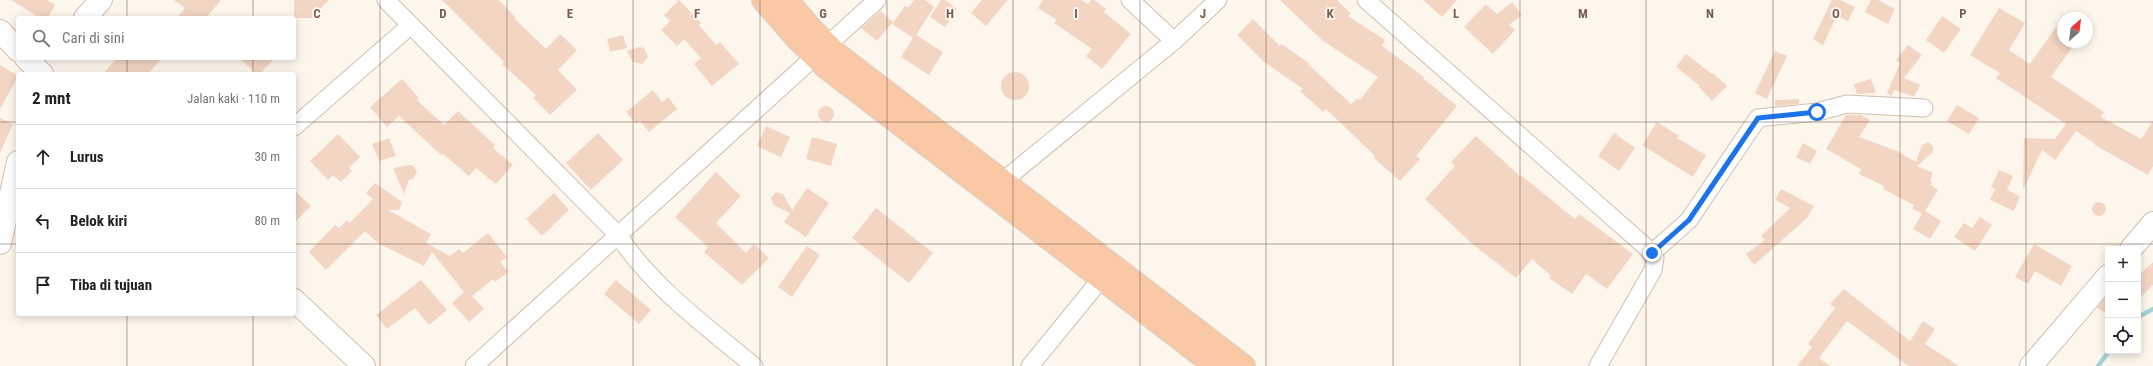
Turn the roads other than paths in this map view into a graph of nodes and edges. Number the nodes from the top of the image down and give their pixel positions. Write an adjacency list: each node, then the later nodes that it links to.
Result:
1 (101, 0): 9 (street)
2 (386, 0): 10 (street)
3 (763, 0): 14 (highway)
4 (787, 0): 14 (highway)
5 (877, 0): 14 (street)
6 (1130, 0): 12 (street)
7 (1218, 0): 12 (street)
8 (1366, 0): 23 (street)
9 (87, 16)
10 (411, 25): 16 (street); 20 (street)
11 (0, 31): 13 (street)
12 (1174, 41): 18 (street)
13 (16, 48)
14 (821, 52): 18 (highway); 20 (street); 24 (highway)
15 (1924, 108): 23 (street)
16 (296, 126)
17 (16, 171): 21 (street)
18 (1003, 181): 32 (highway)
19 (2153, 223): 22 (street)
20 (618, 235): 28 (street); 29 (street)
21 (0, 243)
22 (2134, 246)
23 (1652, 253): 33 (street)
24 (1101, 279): 30 (street); 31 (highway)
25 (2105, 279): 34 (street)
26 (296, 302): 27 (street)
27 (364, 366)
28 (474, 366)
29 (753, 366)
30 (1030, 366)
31 (1215, 366)
32 (1244, 366)
33 (1598, 366)
34 (2030, 366)

